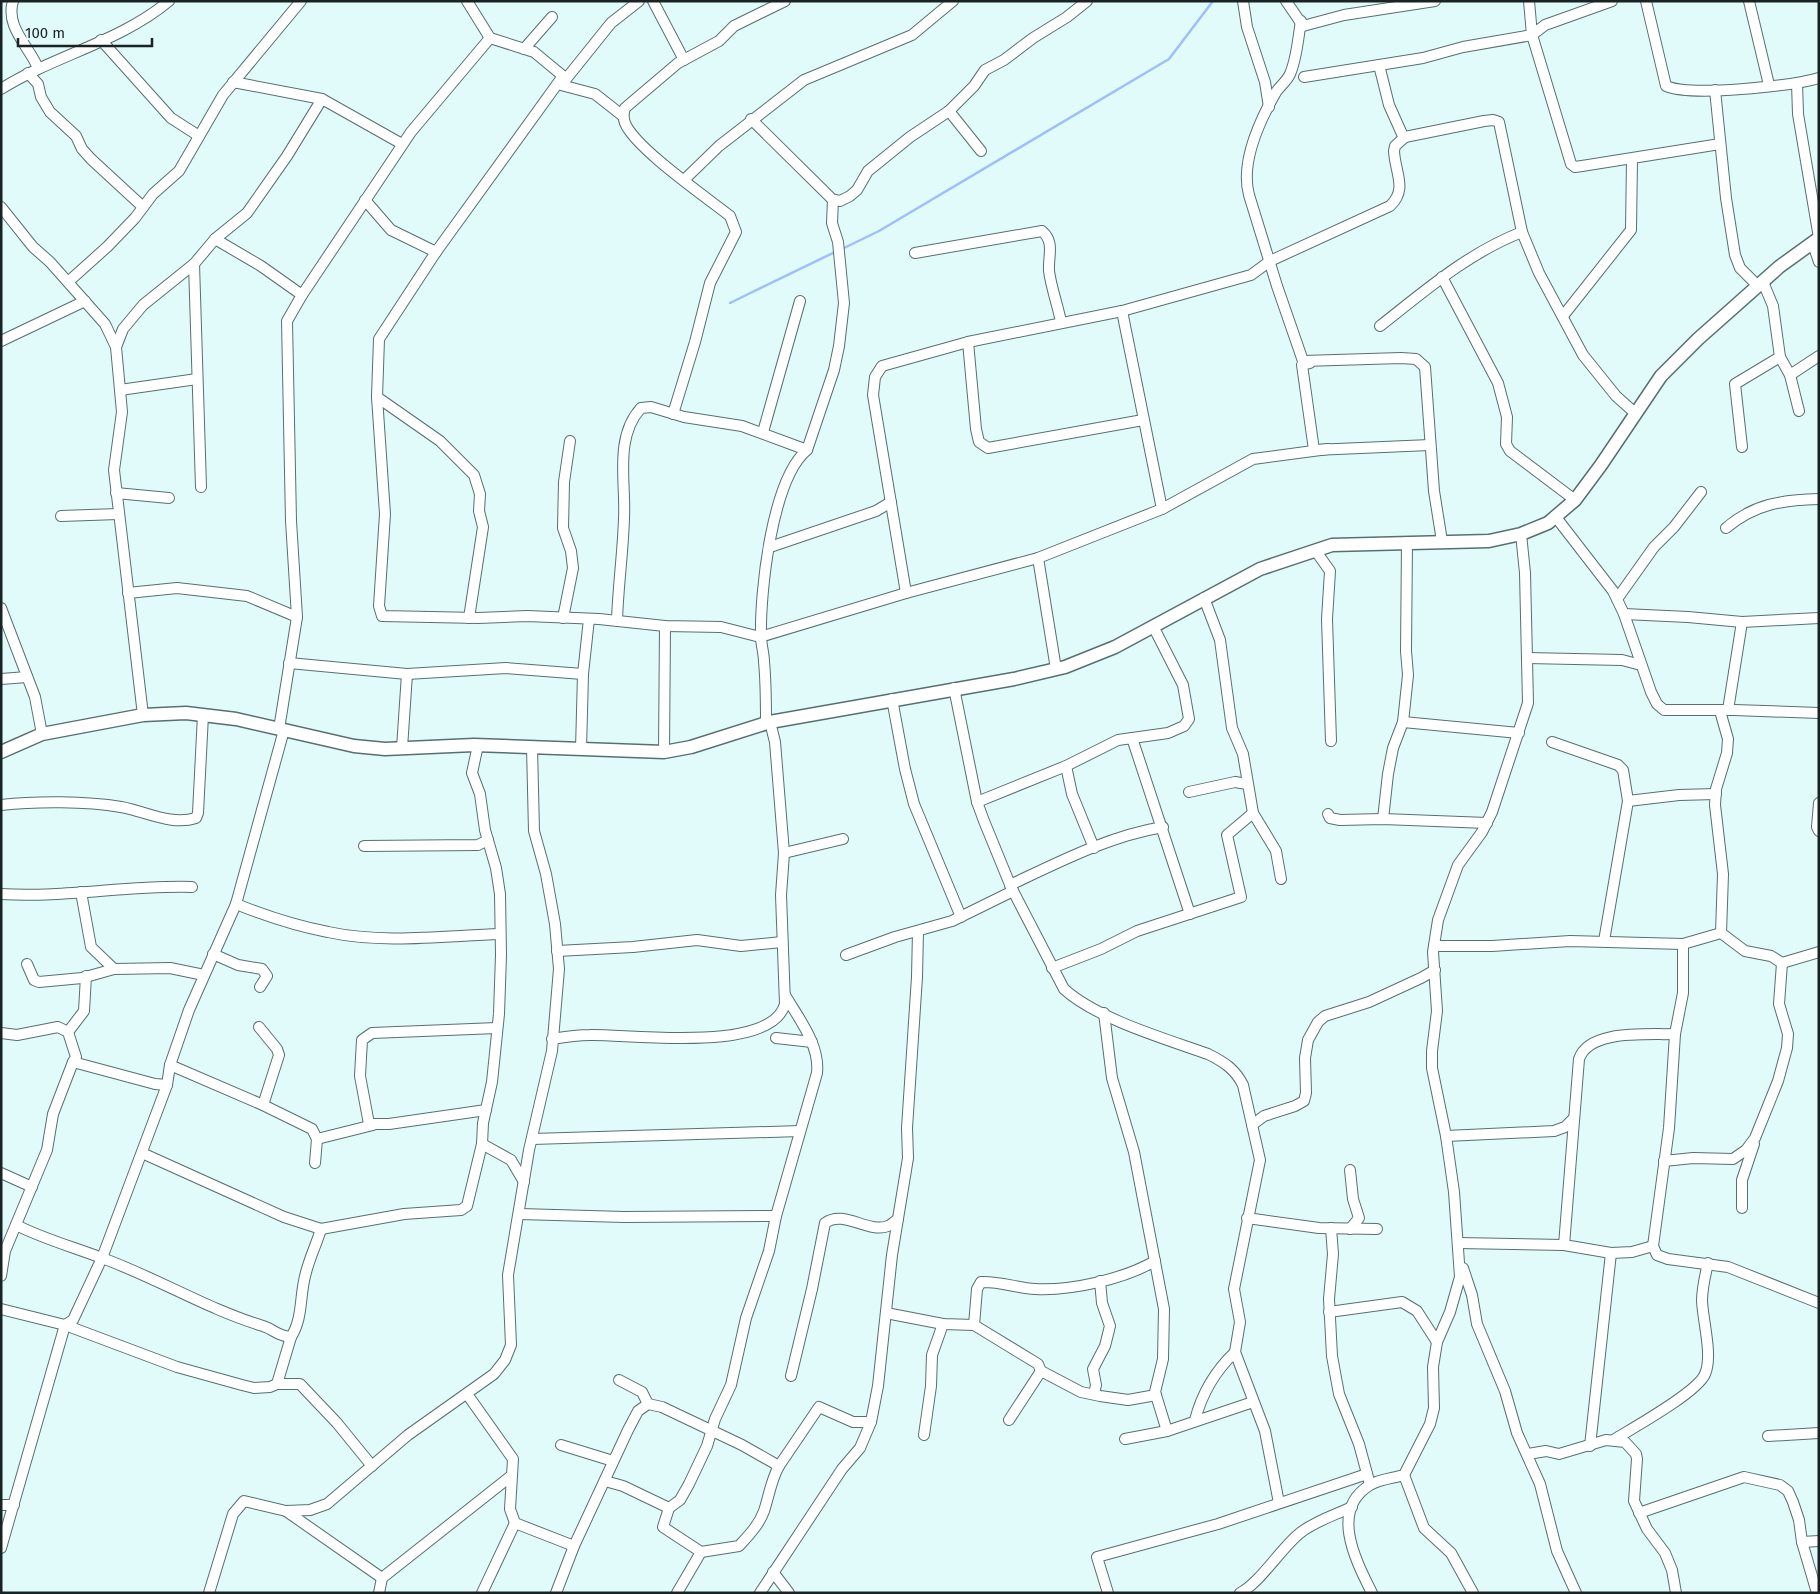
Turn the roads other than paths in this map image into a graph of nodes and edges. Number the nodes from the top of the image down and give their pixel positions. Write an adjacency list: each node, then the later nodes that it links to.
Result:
1 (13, 1): 25 (street)
2 (169, 1): 21 (street)
3 (301, 1): 30 (street)
4 (467, 1): 20 (street)
5 (639, 1): 29 (street)
6 (653, 1): 23 (street)
7 (785, 1): 23 (street)
8 (953, 1): 39 (street)
9 (1088, 1): 37 (street)
10 (1242, 1): 36 (street)
11 (1286, 1): 18 (street)
12 (1435, 1): 18 (street)
13 (1529, 1): 19 (street)
14 (1612, 1): 19 (street)
15 (1646, 1): 34 (street)
16 (1749, 1): 32 (street)
17 (552, 17): 22 (street)
18 (1300, 21): 36 (street)
19 (1532, 35): 24 (street); 45 (street)
20 (490, 38): 22 (street); 42 (street)
21 (101, 40): 25 (street); 40 (street)
22 (524, 49): 29 (street)
23 (684, 60): 38 (street)
24 (1379, 65): 27 (street); 41 (street)
25 (38, 68): 26 (street)
26 (28, 73): 33 (street); 50 (street)
27 (1304, 77)
28 (1819, 78): 31 (street)
29 (562, 80): 38 (street); 54 (street)
30 (233, 82): 35 (street); 40 (street)
31 (1797, 83): 32 (street); 53 (street)
32 (1770, 85): 34 (street)
33 (1, 88)
34 (1715, 90): 43 (street)
35 (322, 100): 42 (street); 52 (street)
36 (1269, 107): 56 (street)
37 (949, 111): 44 (street); 48 (street)
38 (623, 116): 46 (street)
39 (751, 119): 46 (street); 48 (street)
40 (199, 136): 50 (street)
41 (1405, 136): 51 (street); 56 (street)
42 (402, 144): 47 (street)
43 (1720, 144): 45 (street); 61 (street)
44 (981, 151)
45 (1632, 159): 66 (street)
46 (684, 180): 81 (street)
47 (365, 200): 54 (street); 62 (street)
48 (833, 200): 88 (street)
49 (1, 207): 60 (street)
50 (143, 207): 60 (street)
51 (1522, 232): 59 (street); 66 (street)
52 (215, 239): 58 (street); 62 (street)
53 (1817, 240): 57 (street); 61 (street)
54 (436, 252): 78 (street)
55 (915, 253): 67 (street)
56 (1270, 261): 65 (street); 74 (street)
57 (1819, 262)
58 (194, 264): 71 (street); 76 (street)
59 (1442, 277): 68 (street); 94 (street)
60 (68, 282): 63 (street)
61 (1760, 284): 72 (street); 80 (street)
62 (302, 295): 113 (street)
63 (85, 301): 69 (street); 71 (street)
64 (800, 301): 83 (street)
65 (1122, 311): 67 (street); 82 (street)
66 (1563, 316): 80 (street)
67 (1060, 322): 70 (street)
68 (1380, 326)
69 (1, 340)
70 (968, 342): 82 (street); 95 (street)
71 (116, 347): 77 (street)
72 (1780, 356): 75 (street); 86 (street)
73 (1819, 356): 75 (street)
74 (1326, 360): 85 (street); 87 (street)
75 (1790, 375): 79 (street)
76 (197, 379): 77 (street); 89 (street)
77 (120, 390): 91 (street)
78 (377, 397): 114 (street); 114 (street)
79 (1799, 411)
80 (1635, 413): 94 (street)
81 (672, 414): 83 (street); 118 (street)
82 (1143, 420): 96 (street)
83 (763, 432): 88 (street)
84 (570, 441): 115 (street)
85 (1430, 445): 87 (street); 102 (street)
86 (1742, 447)
87 (1328, 449): 96 (street)
88 (807, 450): 104 (street)
89 (201, 487)
90 (1701, 492): 110 (street)
91 (116, 493): 92 (street); 97 (street)
92 (169, 498)
93 (1819, 499): 100 (street)
94 (1575, 500): 99 (street)
95 (891, 502): 104 (street); 108 (street)
96 (1162, 509): 106 (street)
97 (118, 514): 98 (street); 107 (street)
98 (61, 516)
99 (1555, 516): 101 (street); 110 (street)
100 (1726, 528)
101 (1521, 534): 102 (street); 124 (street)
102 (1442, 541): 103 (street)
103 (1407, 542): 105 (street); 139 (street)
104 (770, 547): 122 (street)
105 (1315, 550): 109 (street); 145 (street)
106 (1038, 558): 108 (street); 128 (street)
107 (128, 593): 113 (street); 137 (street)
108 (906, 593): 122 (street)
109 (1204, 598): 121 (street); 154 (street)
110 (1617, 599): 112 (street)
111 (1, 608): 131 (street)
112 (1624, 614): 119 (street); 123 (street)
113 (296, 617): 126 (street)
114 (469, 618): 115 (street)
115 (563, 618): 117 (street)
116 (1819, 618): 119 (street)
117 (589, 619): 118 (street); 130 (street)
118 (617, 621): 120 (street)
119 (1742, 622): 135 (street)
120 (665, 626): 122 (street); 152 (street)
121 (1153, 626): 128 (street); 144 (street)
122 (760, 637): 140 (street)
123 (1634, 646): 125 (street); 127 (street)
124 (1527, 658): 125 (street); 142 (street)
125 (1622, 660): 127 (street)
126 (289, 663): 129 (street); 141 (street)
127 (1641, 665): 135 (street)
128 (1056, 669): 133 (street)
129 (407, 674): 130 (street); 149 (street)
130 (583, 674): 150 (street)
131 (28, 677): 132 (street); 143 (street)
132 (1, 679)
133 (954, 688): 134 (street); 158 (street)
134 (892, 699): 140 (street); 179 (street)
135 (1724, 711): 136 (street); 156 (street)
136 (1819, 713)
137 (143, 715): 138 (street); 143 (street)
138 (202, 715): 141 (street); 160 (street)
139 (1403, 722): 142 (street); 163 (street)
140 (768, 723): 152 (street); 171 (street)
141 (282, 729): 149 (street); 177 (street)
142 (1519, 733): 164 (street)
143 (42, 734): 151 (street)
144 (1132, 738): 153 (street); 165 (street)
145 (1331, 741)
146 (1552, 742): 157 (street)
147 (478, 745): 148 (street); 149 (street); 168 (street)
148 (532, 747): 150 (street); 187 (street)
149 (402, 748)
150 (580, 749): 152 (street)
151 (1, 752)
152 (664, 752)
153 (1066, 766): 158 (street); 170 (street)
154 (1246, 779): 155 (street); 161 (street)
155 (1189, 792)
156 (1716, 794): 157 (street); 181 (street)
157 (1628, 801): 183 (street)
158 (978, 802): 174 (street)
159 (1819, 803): 166 (street)
160 (1, 805)
161 (1254, 813): 172 (street); 178 (street)
162 (1328, 814): 163 (street)
163 (1383, 819): 164 (street)
164 (1486, 823): 186 (street)
165 (1163, 827): 170 (street); 178 (street)
166 (1819, 831)
167 (842, 839): 171 (street)
168 (488, 840): 169 (street); 182 (street)
169 (364, 846)
170 (1094, 848): 174 (street)
171 (784, 853): 184 (street)
172 (1281, 879)
173 (192, 887): 175 (street)
174 (1012, 888): 179 (street); 194 (street)
175 (82, 892): 176 (street); 191 (street)
176 (1, 894)
177 (236, 904): 182 (street); 189 (street)
178 (1190, 914): 194 (street)
179 (961, 917): 180 (street)
180 (918, 931): 190 (street); 236 (street)
181 (1722, 933): 185 (street); 193 (street)
182 (500, 934): 203 (street)
183 (1604, 941): 185 (street); 186 (street)
184 (782, 942): 187 (street); 200 (street)
185 (1683, 944): 206 (street)
186 (1434, 946): 196 (street)
187 (557, 951): 208 (street)
188 (1819, 952): 193 (street)
189 (213, 954): 198 (street); 199 (street)
190 (846, 955)
191 (103, 959): 195 (street); 197 (street)
192 (27, 964): 197 (street)
193 (1782, 964): 221 (street)
194 (1052, 968): 201 (street)
195 (114, 969): 197 (street); 198 (street)
196 (1435, 970): 217 (street); 219 (street)
197 (91, 975): 204 (street)
198 (204, 975): 211 (street)
199 (260, 987)
200 (785, 996): 208 (street); 209 (street)
201 (1104, 1013): 217 (street); 248 (street)
202 (259, 1028): 213 (street)
203 (497, 1028): 214 (street); 216 (street)
204 (68, 1032): 205 (street); 210 (street)
205 (1, 1033)
206 (1674, 1034): 215 (street); 227 (street)
207 (776, 1038): 209 (street)
208 (552, 1039): 220 (street)
209 (812, 1042): 218 (street)
210 (73, 1062): 212 (street); 232 (street)
211 (170, 1064): 212 (street); 213 (street)
212 (167, 1085): 224 (street)
213 (263, 1105): 222 (street)
214 (486, 1110): 216 (street); 223 (street)
215 (1573, 1119): 219 (street); 244 (street)
216 (373, 1125): 222 (street)
217 (1252, 1125): 237 (street)
218 (800, 1131): 220 (street); 235 (street)
219 (1446, 1136): 243 (street)
220 (532, 1138): 225 (street)
221 (1756, 1138): 227 (street); 233 (street)
222 (317, 1139): 228 (street)
223 (482, 1144): 226 (street); 241 (street)
224 (142, 1153): 241 (street); 247 (street)
225 (529, 1153): 226 (street); 231 (street)
226 (511, 1160): 231 (street)
227 (1664, 1161): 245 (street)
228 (315, 1163)
229 (1350, 1170): 239 (street)
230 (1, 1173): 232 (street)
231 (524, 1182): 234 (street)
232 (32, 1187): 238 (street)
233 (1742, 1208)
234 (520, 1214): 235 (street); 267 (street)
235 (776, 1216): 275 (street)
236 (898, 1218): 256 (street); 264 (street)
237 (1247, 1218): 240 (street); 262 (street)
238 (16, 1225): 247 (street); 251 (street)
239 (1355, 1227): 240 (street); 242 (street)
240 (1331, 1228): 255 (street)
241 (321, 1229): 260 (street)
242 (1377, 1229)
243 (1458, 1243): 244 (street); 249 (street)
244 (1564, 1246): 246 (street)
245 (1653, 1246): 246 (street); 250 (street)
246 (1611, 1253): 283 (street)
247 (102, 1258): 257 (street); 260 (street)
248 (1154, 1261): 252 (street); 269 (street)
249 (1461, 1263): 261 (street); 284 (street)
250 (1708, 1263): 253 (street); 281 (street)
251 (1, 1276)
252 (1100, 1281): 259 (street); 268 (street)
253 (1819, 1303)
254 (1, 1309): 257 (street)
255 (1330, 1312): 261 (street); 290 (street)
256 (886, 1314): 258 (street); 274 (street)
257 (69, 1322): 266 (street); 294 (street)
258 (943, 1324): 259 (street); 278 (street)
259 (974, 1325): 263 (street)
260 (291, 1337): 266 (street)
261 (1437, 1342): 288 (street)
262 (1235, 1352): 270 (street); 273 (street)
263 (1041, 1371): 268 (street); 272 (street)
264 (790, 1376)
265 (619, 1380): 271 (street)
266 (277, 1384): 286 (street)
267 (467, 1394): 286 (street); 289 (street)
268 (1094, 1394): 269 (street)
269 (1156, 1395): 276 (street)
270 (1253, 1402): 273 (street); 292 (street)
271 (648, 1404): 275 (street); 285 (street)
272 (1009, 1420)
273 (1195, 1420): 276 (street)
274 (871, 1422): 287 (street); 305 (street)
275 (712, 1431): 287 (street); 296 (street)
276 (1167, 1431): 280 (street)
277 (1819, 1433): 279 (street)
278 (924, 1435)
279 (1768, 1436)
280 (1125, 1439)
281 (1615, 1440): 283 (street); 298 (street)
282 (561, 1445): 285 (street)
283 (1590, 1446): 284 (street)
284 (1528, 1454): 318 (street)
285 (614, 1461): 291 (street)
286 (372, 1466): 297 (street)
287 (779, 1466): 304 (street)
288 (1404, 1475): 290 (street); 317 (street)
289 (511, 1476): 299 (street); 306 (street)
290 (1369, 1479): 292 (street); 295 (street)
291 (605, 1481): 296 (street); 302 (street)
292 (1279, 1502): 314 (street)
293 (1, 1505): 294 (street)
294 (14, 1505): 303 (street)
295 (1352, 1507): 315 (street); 316 (street)
296 (669, 1508): 304 (street)
297 (286, 1511): 306 (street); 307 (street)
298 (1639, 1513): 301 (street); 319 (street)
299 (515, 1523): 302 (street); 309 (street)
300 (1819, 1541): 301 (street)
301 (1802, 1542): 320 (street)
302 (574, 1546): 310 (street)
303 (1, 1548)
304 (701, 1552): 311 (street)
305 (773, 1572): 312 (street); 313 (street)
306 (382, 1578): 308 (street)
307 (209, 1593)
308 (379, 1593)
309 (482, 1593)
310 (556, 1593)
311 (677, 1593)
312 (760, 1593)
313 (789, 1593)
314 (1108, 1593)
315 (1240, 1593)
316 (1372, 1593)
317 (1473, 1593)
318 (1576, 1593)
319 (1676, 1593)
320 (1817, 1593)

